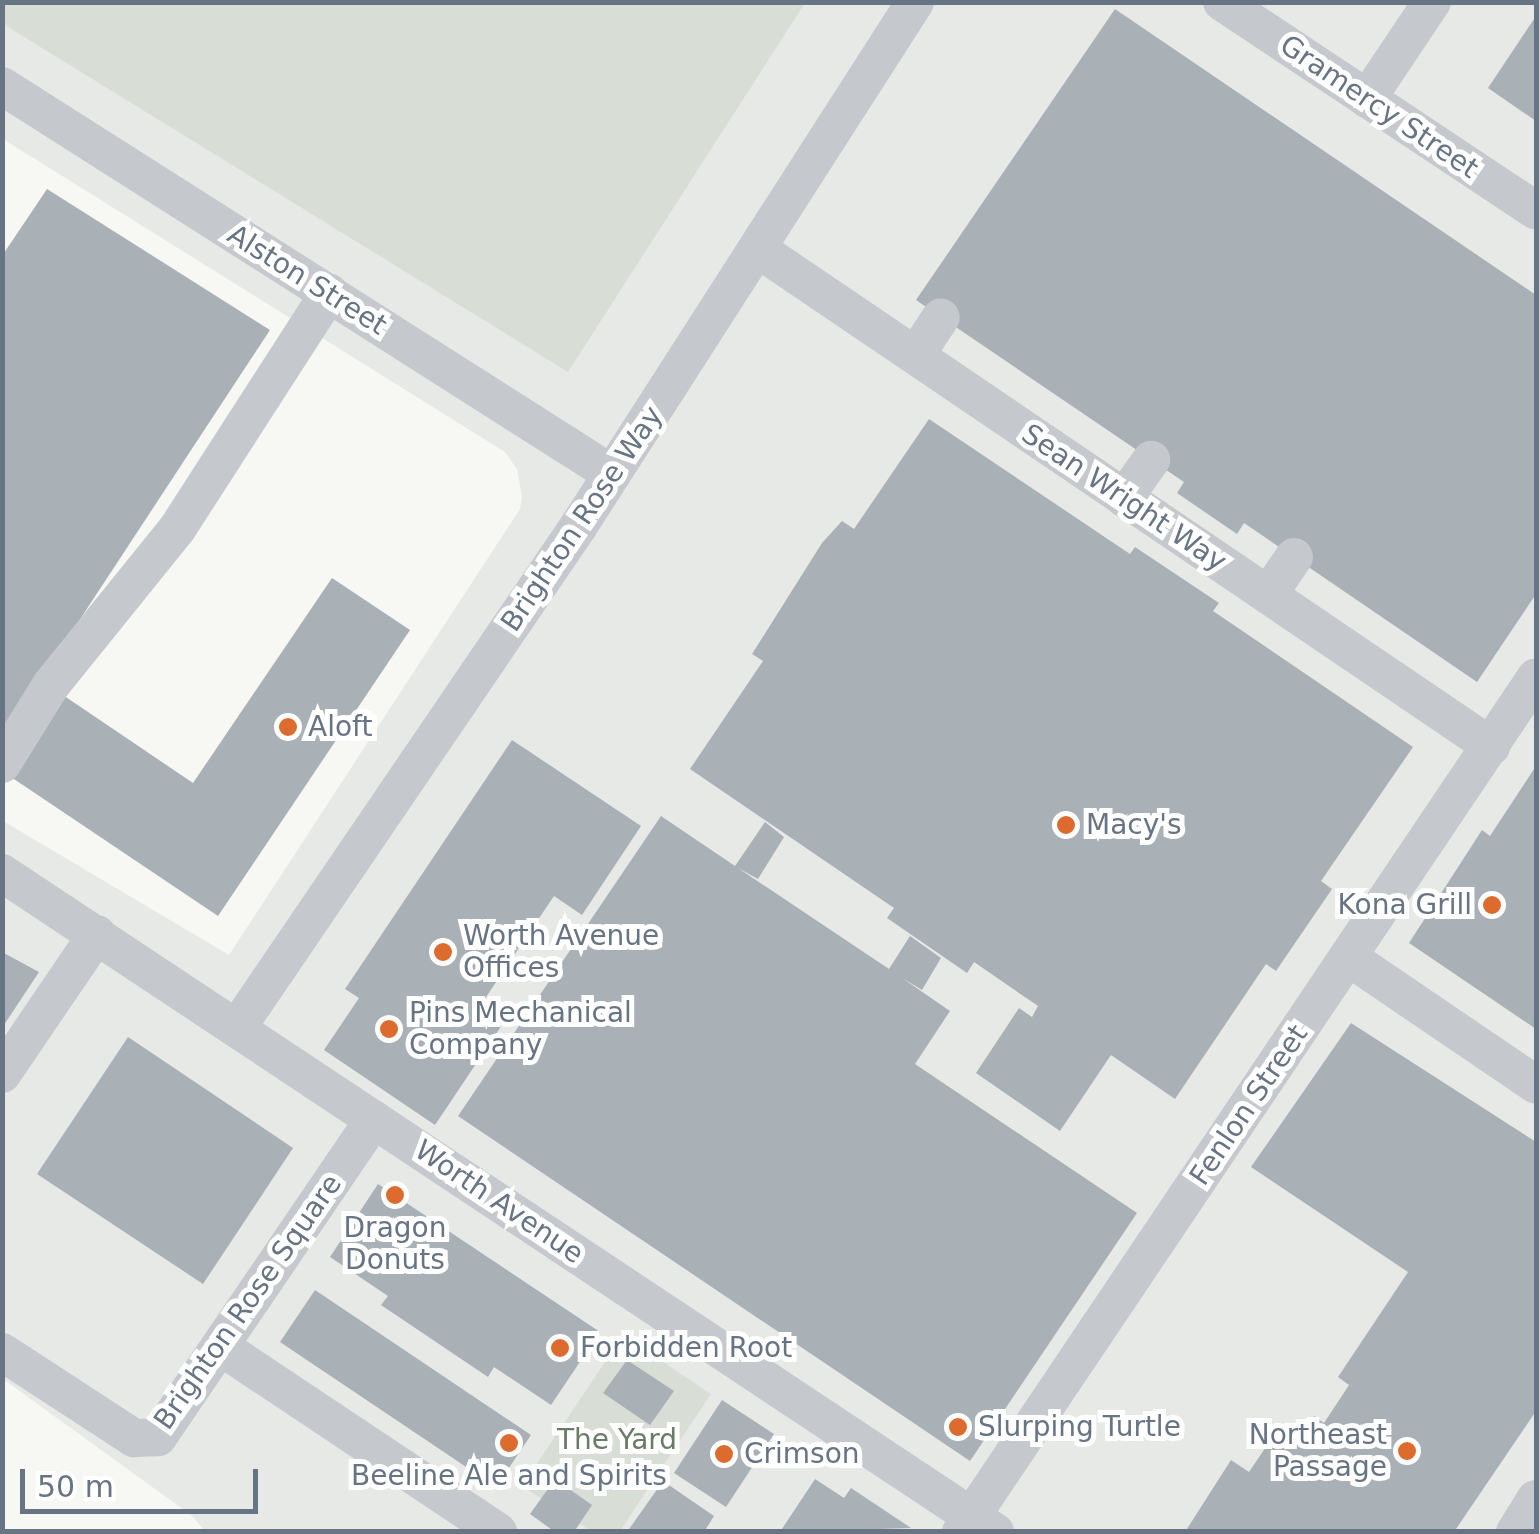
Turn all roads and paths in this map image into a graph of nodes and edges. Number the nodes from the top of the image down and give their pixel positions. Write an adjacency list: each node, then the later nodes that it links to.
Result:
1 (915, 2): 7 (street, Brighton Rose Way)
2 (1222, 2): 5 (street, Gramercy Street)
3 (1432, 2): 5 (street)
4 (5, 92): 8 (street, Alston Street)
5 (1368, 99): 6 (street, Gramercy Street)
6 (1536, 211)
7 (758, 250): 10 (street, Sean Wright Way); 12 (street, Brighton Rose Way)
8 (328, 293): 12 (street, Alston Street); 18 (street)
9 (941, 317): 10 (street)
10 (916, 354): 13 (street, Sean Wright Way)
11 (1151, 460): 13 (street)
12 (612, 474): 22 (street, Brighton Rose Way)
13 (1124, 498): 15 (street, Sean Wright Way)
14 (1294, 557): 15 (street)
15 (1268, 595): 17 (street, Sean Wright Way)
16 (1536, 678): 17 (street, Fenlon Street)
17 (1491, 746): 21 (street, Fenlon Street)
18 (2, 764)
19 (2, 873): 20 (street, Worth Avenue)
20 (96, 934): 22 (street, Worth Avenue); 23 (street)
21 (1348, 957): 24 (street); 29 (street, Fenlon Street)
22 (237, 1028): 25 (street, Worth Avenue)
23 (2, 1074)
24 (1536, 1085)
25 (374, 1119): 26 (street, Brighton Rose Square); 29 (street, Worth Avenue)
26 (221, 1347): 27 (street, Brighton Rose Square); 30 (street)
27 (5, 1360)
28 (1536, 1500): 31 (street)
29 (976, 1526)
30 (498, 1532)
31 (1515, 1532)

